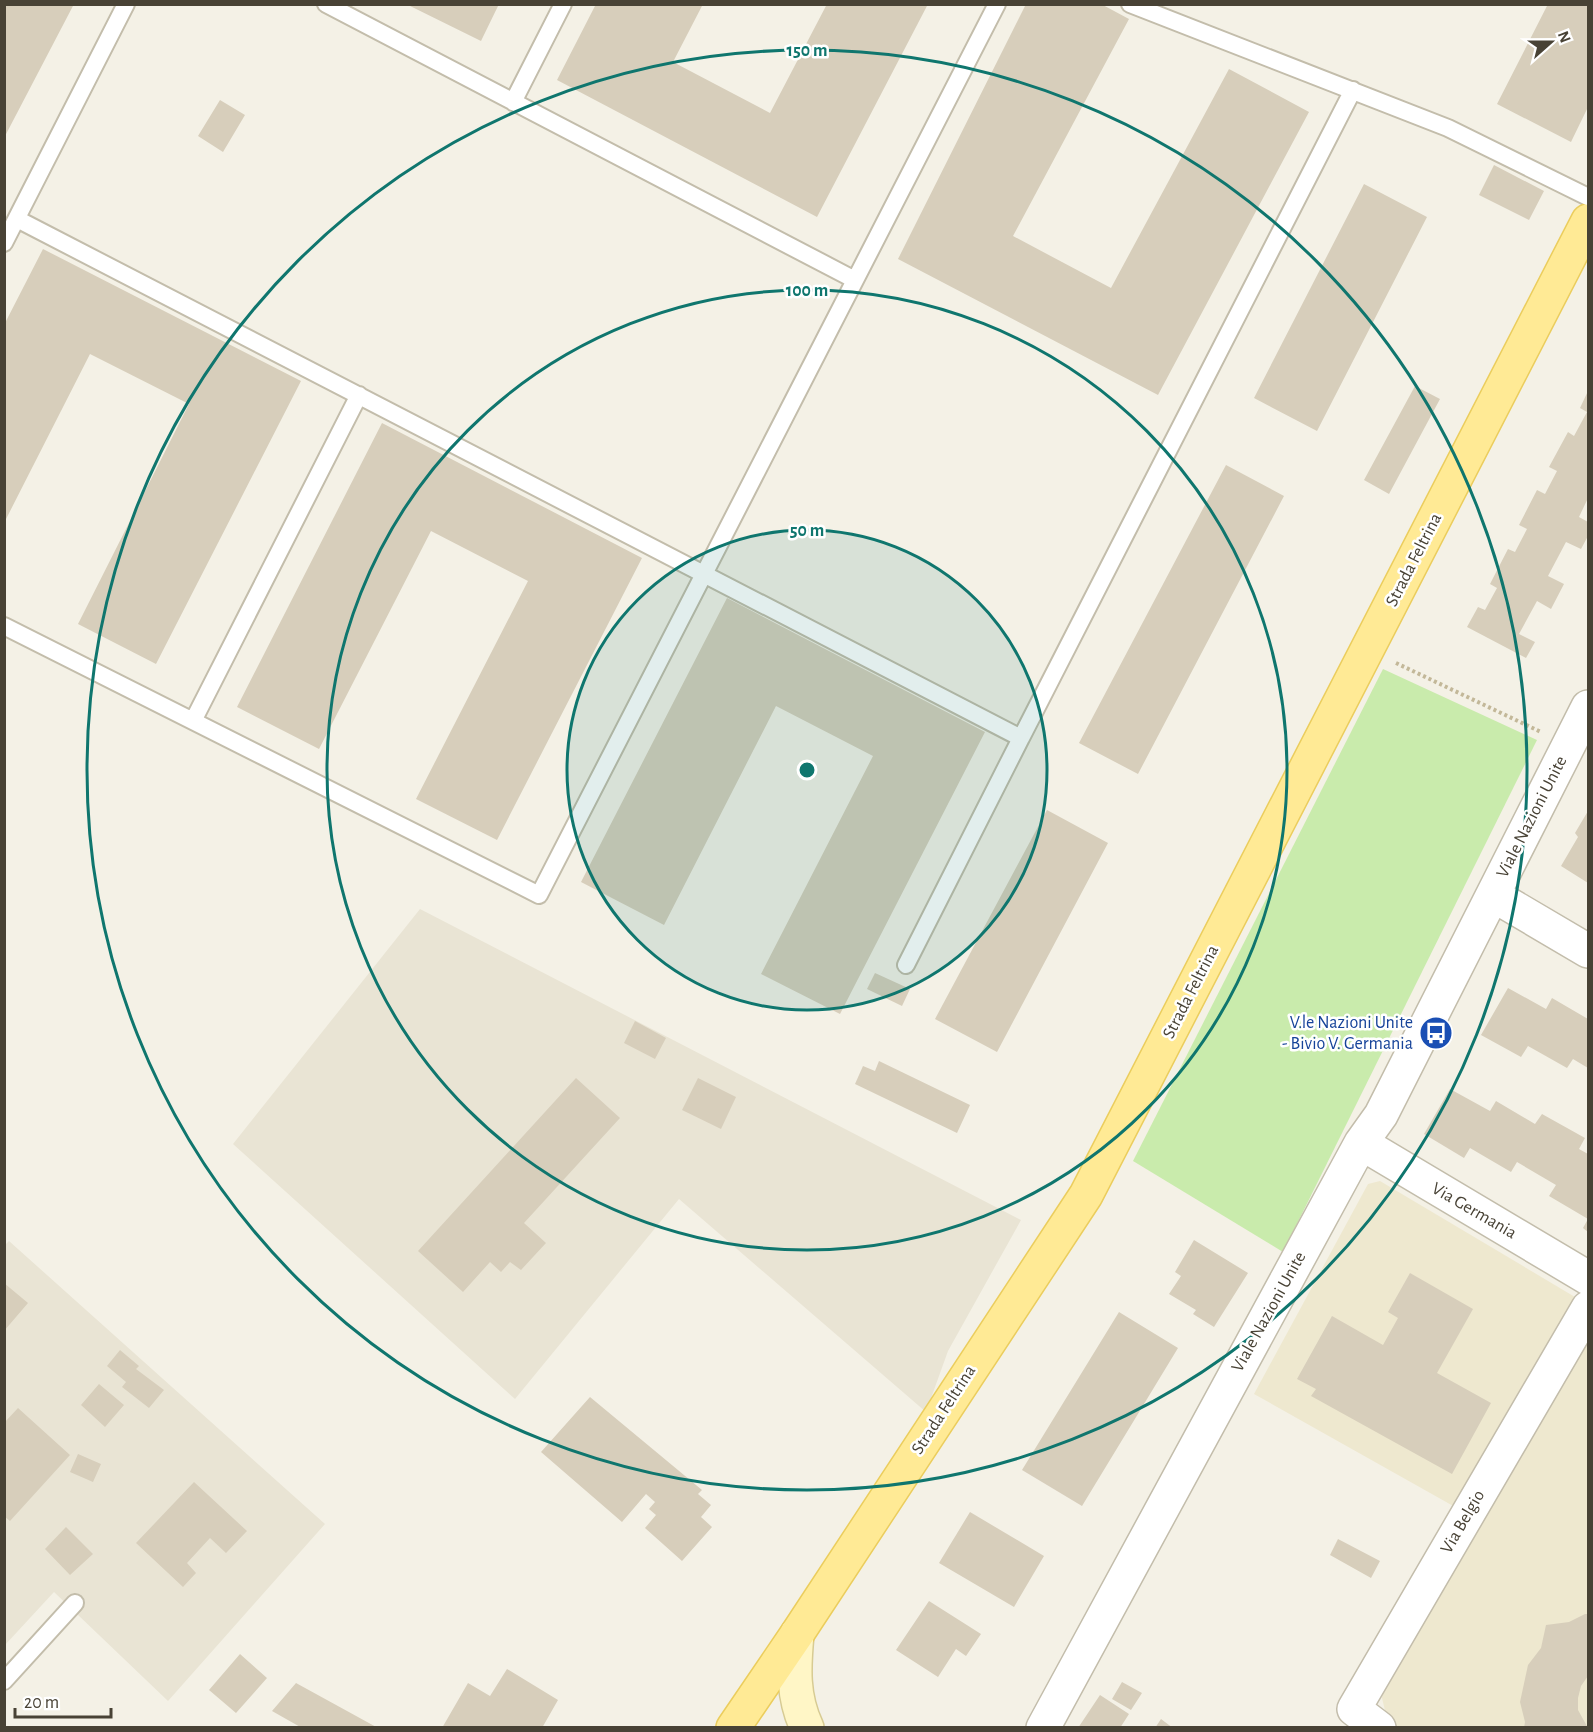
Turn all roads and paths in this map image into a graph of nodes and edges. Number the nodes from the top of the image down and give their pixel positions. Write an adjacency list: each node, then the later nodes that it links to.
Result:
1 (126, 4): 9 (lane)
2 (326, 4): 7 (lane)
3 (563, 4): 7 (lane)
4 (997, 4): 12 (lane)
5 (1130, 4): 6 (lane)
6 (1353, 90): 8 (lane); 19 (lane)
7 (513, 102): 12 (lane)
8 (1588, 197)
9 (17, 219): 11 (lane); 13 (lane)
10 (1588, 221): 16 (main road, Strada Feltrina)
11 (4, 243)
12 (855, 280): 14 (lane)
13 (359, 395): 14 (lane); 18 (lane)
14 (704, 574): 18 (lane); 19 (lane)
15 (4, 626): 18 (lane)
16 (1368, 650): 20 (path); 28 (main road, Strada Feltrina)
17 (1588, 707): 20 (street, Viale Nazioni Unite)
18 (193, 721)
19 (1021, 738): 23 (lane)
20 (1569, 746): 21 (street, Viale Nazioni Unite)
21 (1492, 895): 22 (street, Viale Nazioni Unite); 24 (street, Viale Nazioni Unite)
22 (1588, 951)
23 (906, 965)
24 (1361, 1143): 25 (street, Via Germania); 33 (street, Viale Nazioni Unite)
25 (1588, 1278)
26 (1588, 1308): 34 (street, Via Belgio)
27 (75, 1603): 29 (lane)
28 (797, 1634): 30 (main road, Strada Feltrina); 32 (street)
29 (4, 1681)
30 (733, 1727): 31 (street)
31 (742, 1728)
32 (807, 1728)
33 (1043, 1728)
34 (1379, 1728)

